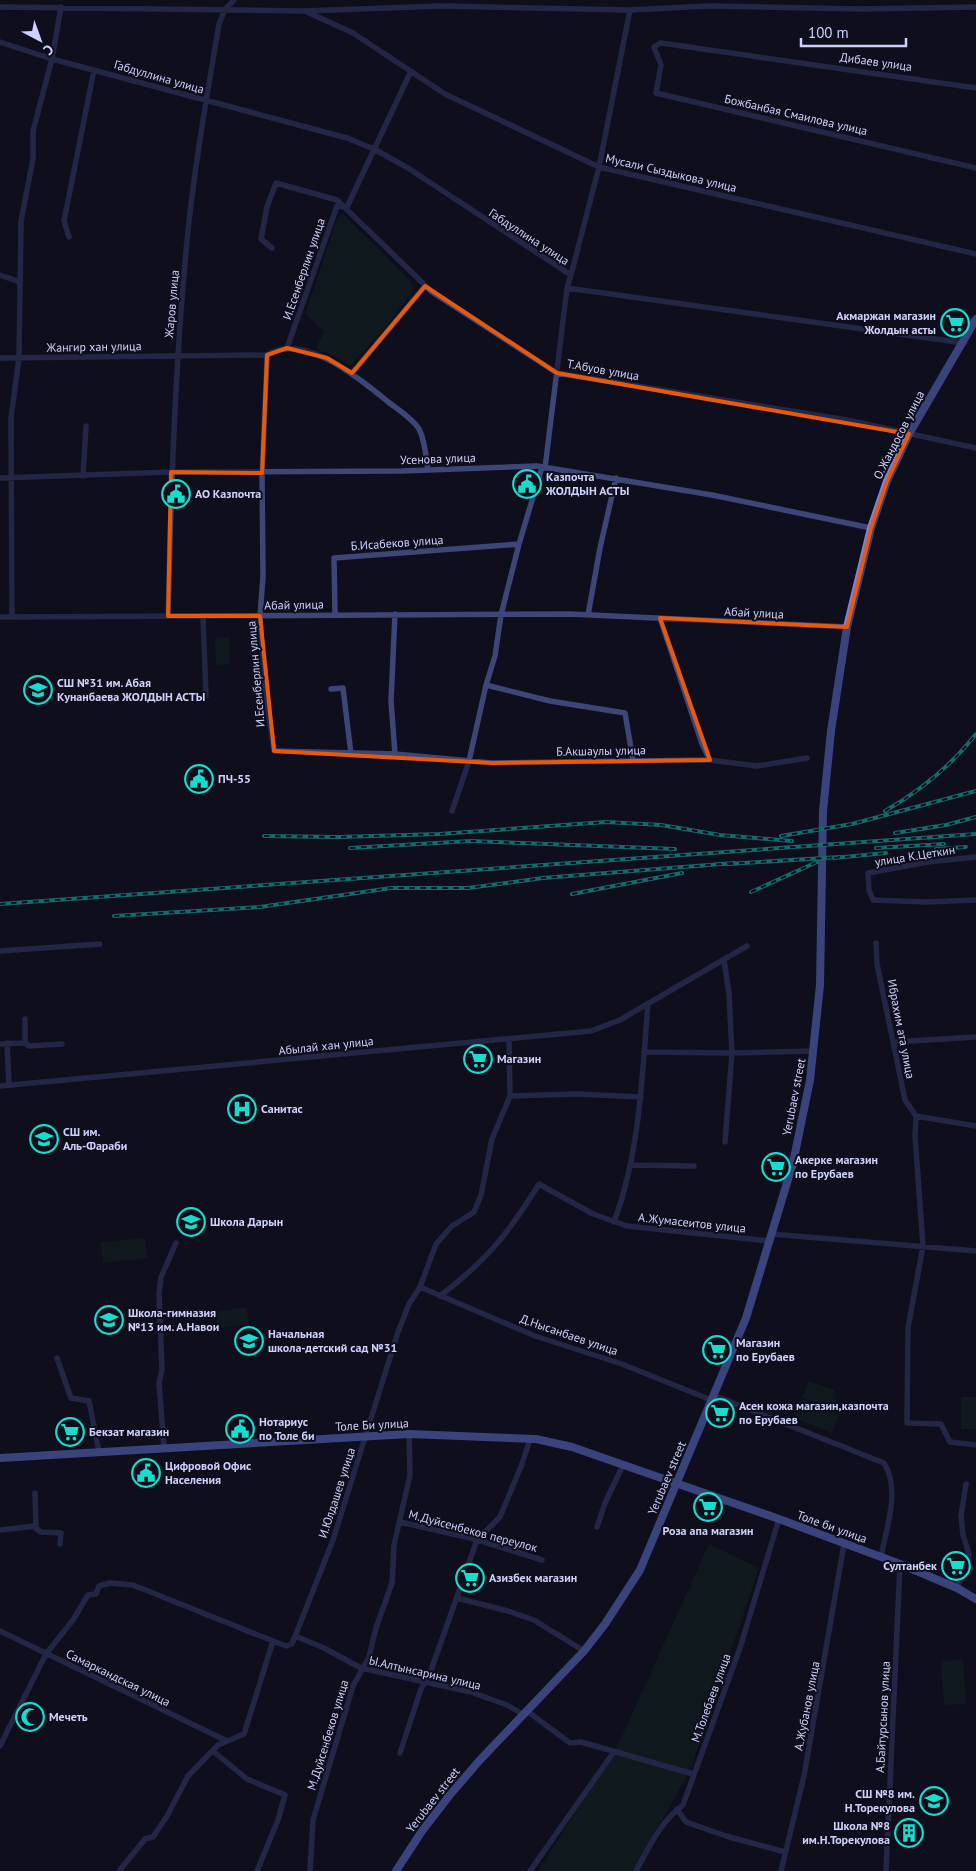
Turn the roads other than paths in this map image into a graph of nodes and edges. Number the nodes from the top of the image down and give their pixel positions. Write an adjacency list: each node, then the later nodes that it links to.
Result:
1 (234, 0): 7 (street, Жаров улица)
2 (441, 3): 8 (street); 9 (street)
3 (707, 3): 6 (street); 8 (street)
4 (0, 7): 5 (street)
5 (61, 7): 7 (street); 12 (street)
6 (976, 7)
7 (225, 9): 9 (street); 16 (street, Жаров улица)
8 (630, 10): 18 (street)
9 (304, 11): 14 (street, Мусали Сыздыкова улица)
10 (0, 42): 12 (street, Габдуллина улица)
11 (654, 47): 15 (street, Дибаев улица); 19 (street, Божбанбая Смаилова улица)
12 (52, 59): 13 (street, Габдуллина улица); 26 (street)
13 (94, 70): 16 (street, Габдуллина улица); 21 (street, Габдуллина улица)
14 (411, 71): 17 (street, И.Есенберлин улица); 18 (street, Мусали Сыздыкова улица)
15 (976, 88)
16 (206, 101): 17 (street, Габдуллина улица); 33 (street, Жаров улица)
17 (374, 149): 20 (street, И.Есенберлин улица); 25 (street, Габдуллина улица)
18 (599, 167): 23 (street, Мусали Сыздыкова улица); 25 (street)
19 (976, 168)
20 (347, 207): 22 (street); 27 (street, Т.Абуов улица); 31 (street, И.Есенберлин улица)
21 (69, 237)
22 (272, 248)
23 (976, 254)
24 (0, 275): 26 (street)
25 (571, 275): 28 (street, Габдуллина улица)
26 (20, 282): 35 (street)
27 (425, 286): 36 (street, Т.Абуов улица); 37 (street)
28 (567, 288): 30 (street); 36 (street)
29 (976, 319): 30 (main road, О.Жандосов улица)
30 (964, 343): 39 (main road, О.Жандосов улица)
31 (287, 348): 32 (street, Жангир хан улица); 37 (street)
32 (267, 355): 33 (street, Жангир хан улица); 44 (street, И.Есенберлин улица)
33 (178, 356): 35 (street, Жангир хан улица); 43 (street, Жаров улица)
34 (0, 358): 35 (street, Жангир хан улица)
35 (19, 358): 47 (street)
36 (557, 372): 39 (street, Т.Абуов улица); 41 (street)
37 (352, 373): 42 (street)
38 (86, 426): 45 (street)
39 (909, 434): 40 (street); 49 (main road, О.Жандосов улица)
40 (976, 448)
41 (543, 467): 42 (street, Усенова улица); 48 (street, Усенова улица); 50 (street)
42 (428, 470): 44 (street, Усенова улица)
43 (171, 472): 44 (street, Усенова улица); 45 (street, Усенова улица); 55 (street, Жаров улица)
44 (262, 473): 57 (street, И.Есенберлин улица)
45 (83, 476): 47 (street, Усенова улица)
46 (0, 478): 47 (street, Усенова улица)
47 (10, 478): 59 (street)
48 (616, 478): 49 (street, Усенова улица); 54 (street)
49 (871, 528): 61 (main road, О.Жандосов улица)
50 (519, 544): 51 (street, Б.Исабеков улица); 53 (street)
51 (335, 614): 52 (street, Абай улица); 57 (street, Абай улица)
52 (395, 614): 53 (street, Абай улица); 67 (street)
53 (501, 615): 54 (street, Абай улица); 62 (street)
54 (588, 615): 60 (street, Абай улица)
55 (168, 616): 56 (street, Абай улица); 59 (street, Абай улица)
56 (203, 616): 57 (street, Абай улица); 64 (street)
57 (260, 616): 65 (street, И.Есенберлин улица)
58 (0, 617): 59 (street, Абай улица)
59 (12, 617)
60 (660, 618): 61 (street, Абай улица); 70 (street)
61 (847, 627): 73 (main road, О.Жандосов улица)
62 (486, 685): 69 (street); 71 (street)
63 (331, 689): 66 (street)
64 (206, 696)
65 (274, 751): 66 (street, Б.Акшаулы улица)
66 (351, 754): 67 (street, Б.Акшаулы улица)
67 (395, 754): 71 (street, Б.Акшаулы улица)
68 (807, 758): 70 (street, Б.Акшаулы улица)
69 (633, 760): 70 (street, Б.Акшаулы улица); 71 (street, Б.Акшаулы улица)
70 (710, 760)
71 (469, 761): 72 (street)
72 (452, 811)
73 (823, 811): 90 (main road, Yerubaev street)
74 (976, 857): 75 (street, улица К.Цеткин)
75 (976, 900)
76 (876, 943): 85 (street, Ибрахим ата улица)
77 (100, 944): 79 (street)
78 (747, 946): 80 (street)
79 (0, 951)
80 (724, 960): 81 (street); 92 (street)
81 (648, 1002): 84 (street, Абылай хан улица); 91 (street)
82 (25, 1019): 86 (street)
83 (976, 1037): 85 (street)
84 (508, 1039): 93 (street, Абылай хан улица); 95 (street, И.Юлдашев улица)
85 (894, 1042): 97 (street, Ибрахим ата улица)
86 (25, 1043): 88 (street); 89 (street)
87 (0, 1044): 88 (street)
88 (7, 1044): 93 (street)
89 (62, 1044)
90 (814, 1051): 92 (street); 103 (main road, Yerubaev street)
91 (644, 1052): 92 (street); 96 (street)
92 (732, 1054): 99 (street)
93 (9, 1085): 94 (street, Абылай хан улица)
94 (0, 1086)
95 (510, 1096): 96 (street); 107 (street, И.Юлдашев улица)
96 (641, 1097): 100 (street)
97 (916, 1116): 98 (street); 105 (street)
98 (976, 1126)
99 (725, 1142)
100 (632, 1165): 101 (street); 102 (street)
101 (694, 1166)
102 (614, 1222): 103 (street, А.Жумасеитов улица); 108 (street, А.Жумасеитов улица)
103 (770, 1238): 105 (street, А.Жумасеитов улица); 110 (main road, Yerubaev street)
104 (176, 1244): 115 (street)
105 (924, 1246): 106 (street, А.Жумасеитов улица); 114 (street)
106 (976, 1251)
107 (420, 1287): 108 (street, Д.Нысанбаев улица); 112 (street, И.Юлдашев улица)
108 (440, 1296): 110 (street, Д.Нысанбаев улица)
109 (57, 1358): 116 (street)
110 (712, 1397): 120 (main road, Yerubaev street); 130 (street, Д.Нысанбаев улица)
111 (409, 1434): 112 (main road, Толе Би улица); 113 (main road, Толе Би улица); 123 (street, М.Дуйсенбеков улица)
112 (366, 1436): 115 (main road, Толе Би улица); 137 (street, И.Юлдашев улица)
113 (530, 1438): 118 (main road, Толе Би улица); 127 (street)
114 (976, 1445)
115 (164, 1448): 116 (main road, Толе Би улица)
116 (98, 1452): 117 (main road, Толе Би улица)
117 (0, 1458)
118 (623, 1466): 120 (main road, Толе Би улица); 125 (street)
119 (966, 1484): 133 (street)
120 (678, 1485): 122 (main road, Толе би улица); 139 (main road, Yerubaev street)
121 (35, 1493): 124 (street)
122 (779, 1519): 129 (main road, Толе би улица); 149 (street, М.Толебаев улица)
123 (400, 1522): 127 (street, М.Дуйсенбеков переулок); 141 (street, М.Дуйсенбеков улица)
124 (32, 1526): 126 (street); 128 (street)
125 (597, 1528)
126 (0, 1530)
127 (477, 1540): 131 (street, М.Дуйсенбеков переулок); 134 (street)
128 (60, 1544)
129 (844, 1544): 130 (main road, Толе би улица); 151 (street, А.Жубанов улица)
130 (882, 1557): 132 (main road, Толе би улица)
131 (542, 1560)
132 (900, 1564): 133 (main road, Толе би улица); 159 (street, А.Байтурсынов улица)
133 (957, 1588): 135 (main road, Толе би улица)
134 (457, 1598): 139 (street); 142 (street)
135 (976, 1599)
136 (0, 1631): 140 (street, Самаркандская улица)
137 (295, 1636): 138 (street); 141 (street, Ы.Алтынсарина улица)
138 (273, 1641): 140 (street); 144 (street)
139 (584, 1651): 143 (main road, Yerubaev street)
140 (46, 1654): 144 (street, Самаркандская улица); 145 (street)
141 (361, 1668): 142 (street, Ы.Алтынсарина улица); 154 (street, М.Дуйсенбеков улица)
142 (426, 1682): 143 (street, Ы.Алтынсарина улица); 147 (street)
143 (525, 1713): 148 (street, Ы.Алтынсарина улица); 155 (main road, Yerubaev street)
144 (227, 1741): 146 (street)
145 (0, 1746)
146 (213, 1751): 152 (street); 153 (street)
147 (400, 1753)
148 (613, 1753): 149 (street, Ы.Алтынсарина улица); 156 (street)
149 (693, 1774): 150 (street, М.Толебаев улица)
150 (677, 1809): 151 (street); 157 (street, М.Толебаев улица)
151 (786, 1852): 158 (street, А.Жубанов улица)
152 (119, 1871)
153 (256, 1871)
154 (310, 1871)
155 (396, 1871)
156 (530, 1871)
157 (636, 1871)
158 (781, 1871)
159 (886, 1871)

